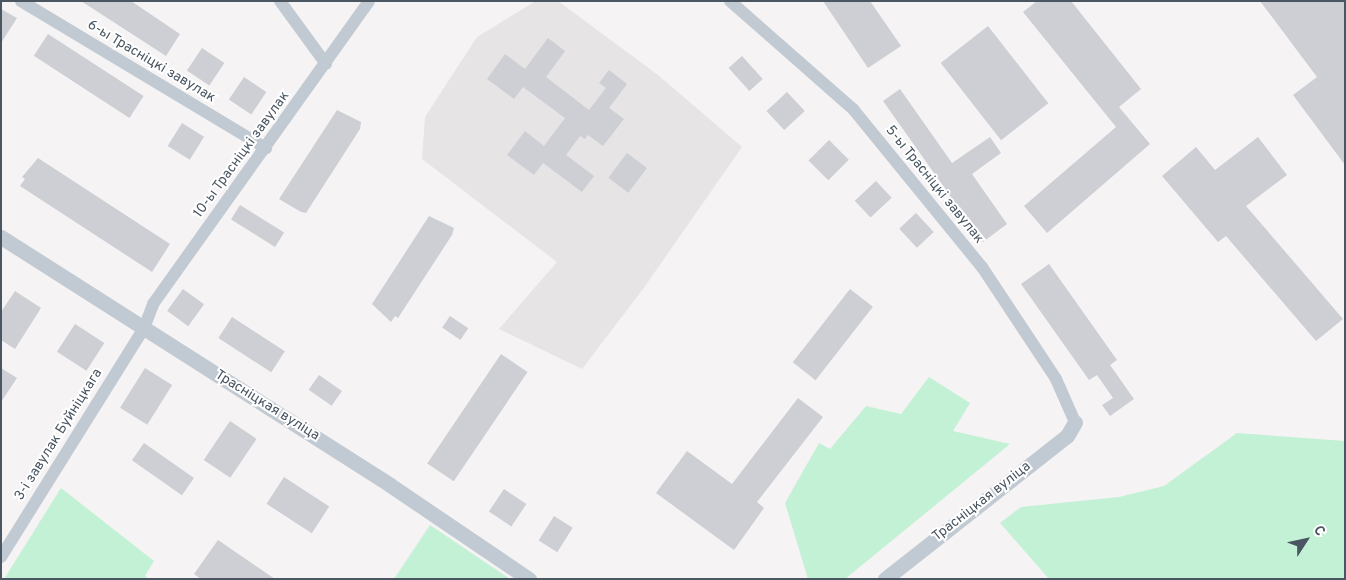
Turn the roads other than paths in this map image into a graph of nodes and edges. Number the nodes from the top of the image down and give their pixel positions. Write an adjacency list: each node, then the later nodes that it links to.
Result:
1 (21, 1): 6 (street, 6-ы Трасніцкі завулак)
2 (280, 1): 5 (street)
3 (369, 1): 5 (street, 10-ы Трасніцкі завулак)
4 (730, 1): 9 (street, 5-ы Трасніцкі завулак)
5 (326, 64): 6 (street, 10-ы Трасніцкі завулак)
6 (266, 148): 8 (street, 10-ы Трасніцкі завулак)
7 (1, 237): 8 (street, Трасніцкая вуліца)
8 (144, 328): 10 (street, 3-і завулак Буйніцкага); 11 (street, Трасніцкая вуліца)
9 (1075, 422): 12 (street, Трасніцкая вуліца)
10 (1, 557)
11 (529, 579)
12 (885, 579)

